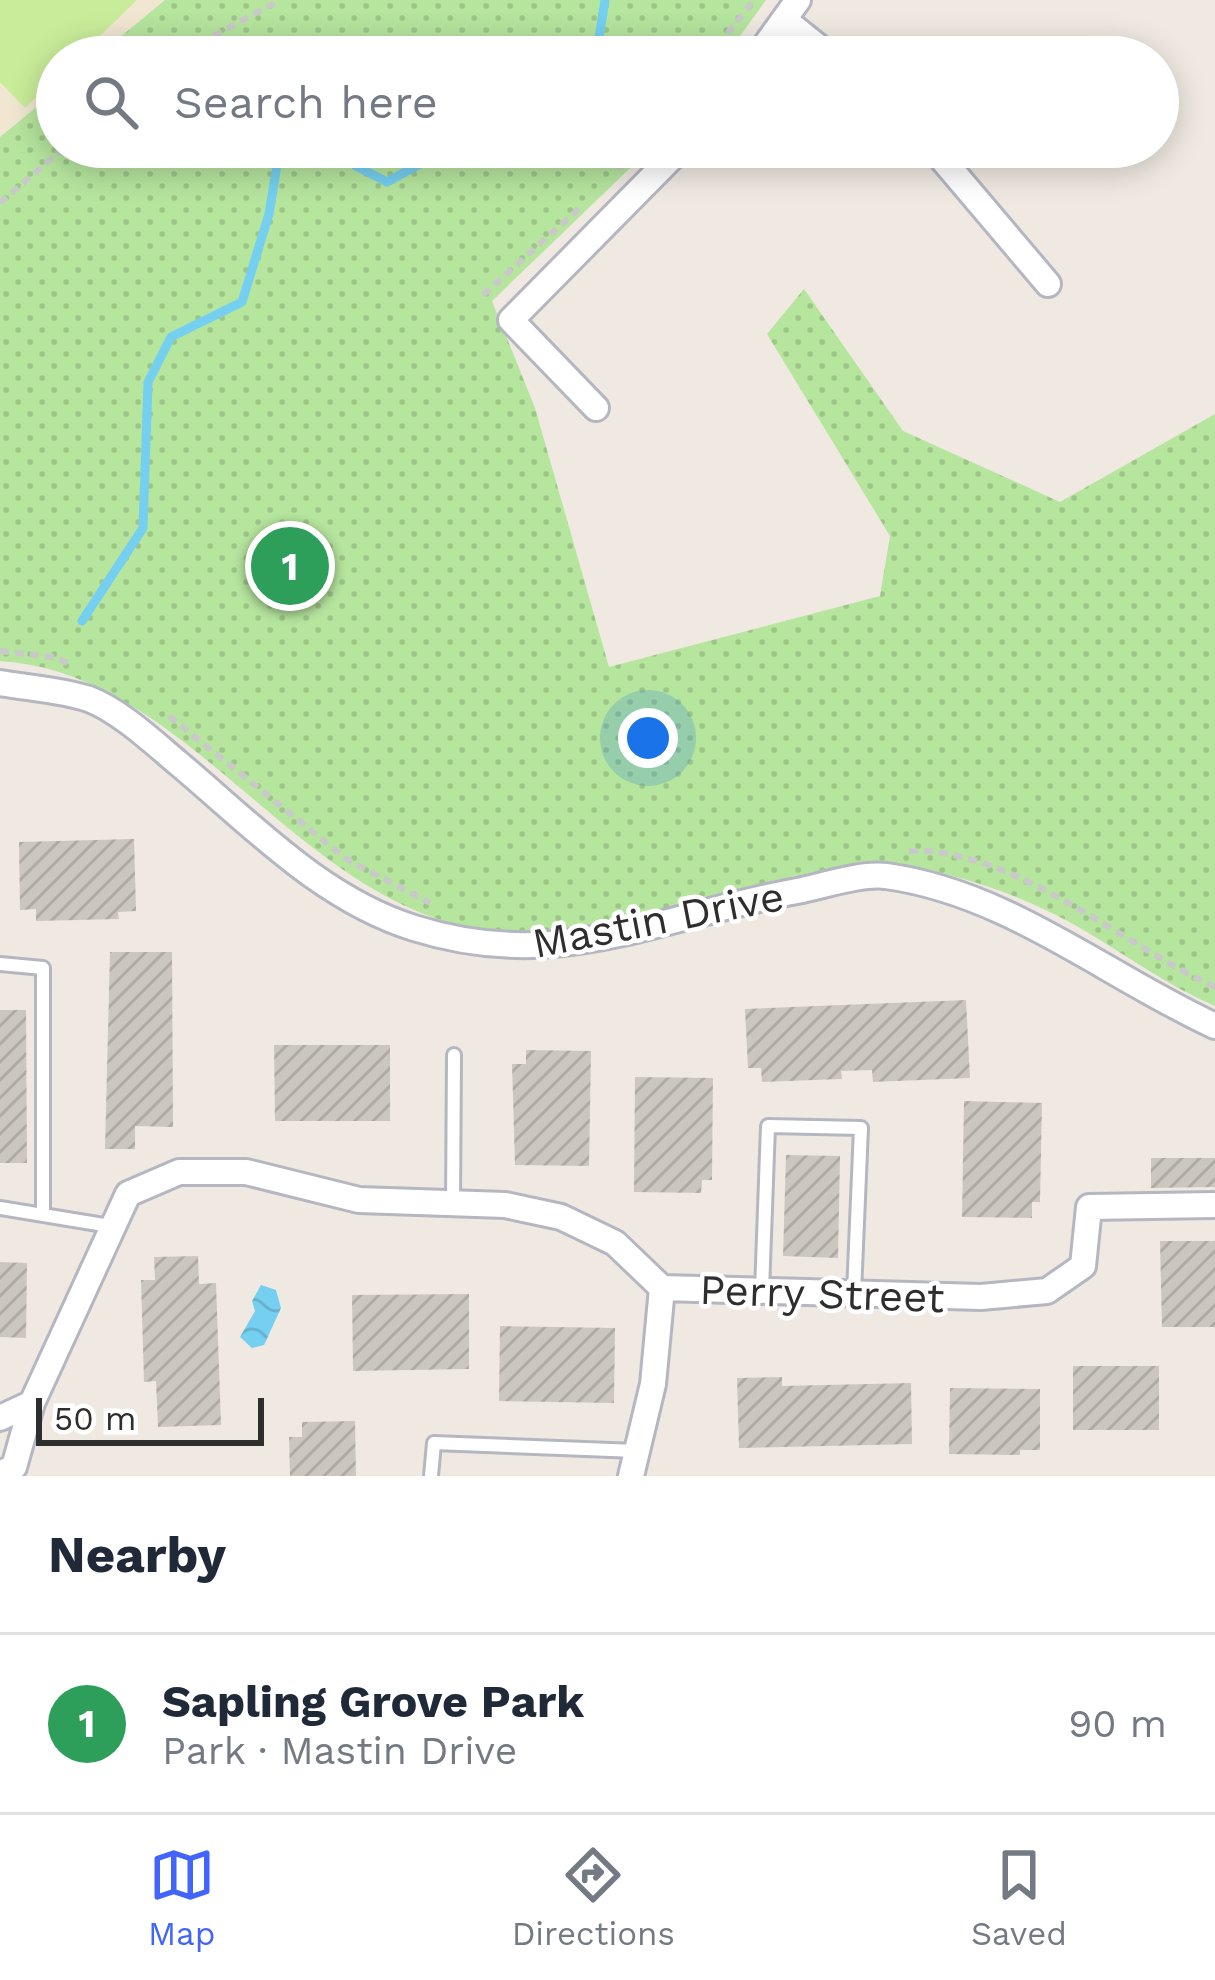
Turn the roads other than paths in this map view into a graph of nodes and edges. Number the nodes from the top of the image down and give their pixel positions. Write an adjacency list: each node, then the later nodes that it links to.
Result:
1 (792, 10): 2 (street); 3 (street)
2 (773, 36)
3 (814, 36)
4 (661, 168): 7 (street)
5 (950, 168): 6 (street)
6 (1048, 284)
7 (596, 408)
8 (0, 682): 10 (street, Mastin Drive)
9 (0, 964): 15 (lane)
10 (1215, 1026)
11 (454, 1055): 12 (lane)
12 (453, 1204): 16 (street, Perry Street); 17 (street, Perry Street)
13 (1215, 1205): 19 (street, Perry Street)
14 (0, 1208): 15 (lane)
15 (44, 1215): 16 (lane)
16 (110, 1226): 20 (street, Perry Street)
17 (662, 1288): 18 (street, Perry Street); 22 (street)
18 (762, 1292): 19 (street, Perry Street); 19 (lane)
19 (854, 1294)
20 (32, 1403): 21 (street); 23 (street, Perry Street)
21 (0, 1418)
22 (634, 1464): 24 (lane)
23 (0, 1474)
24 (430, 1476)

